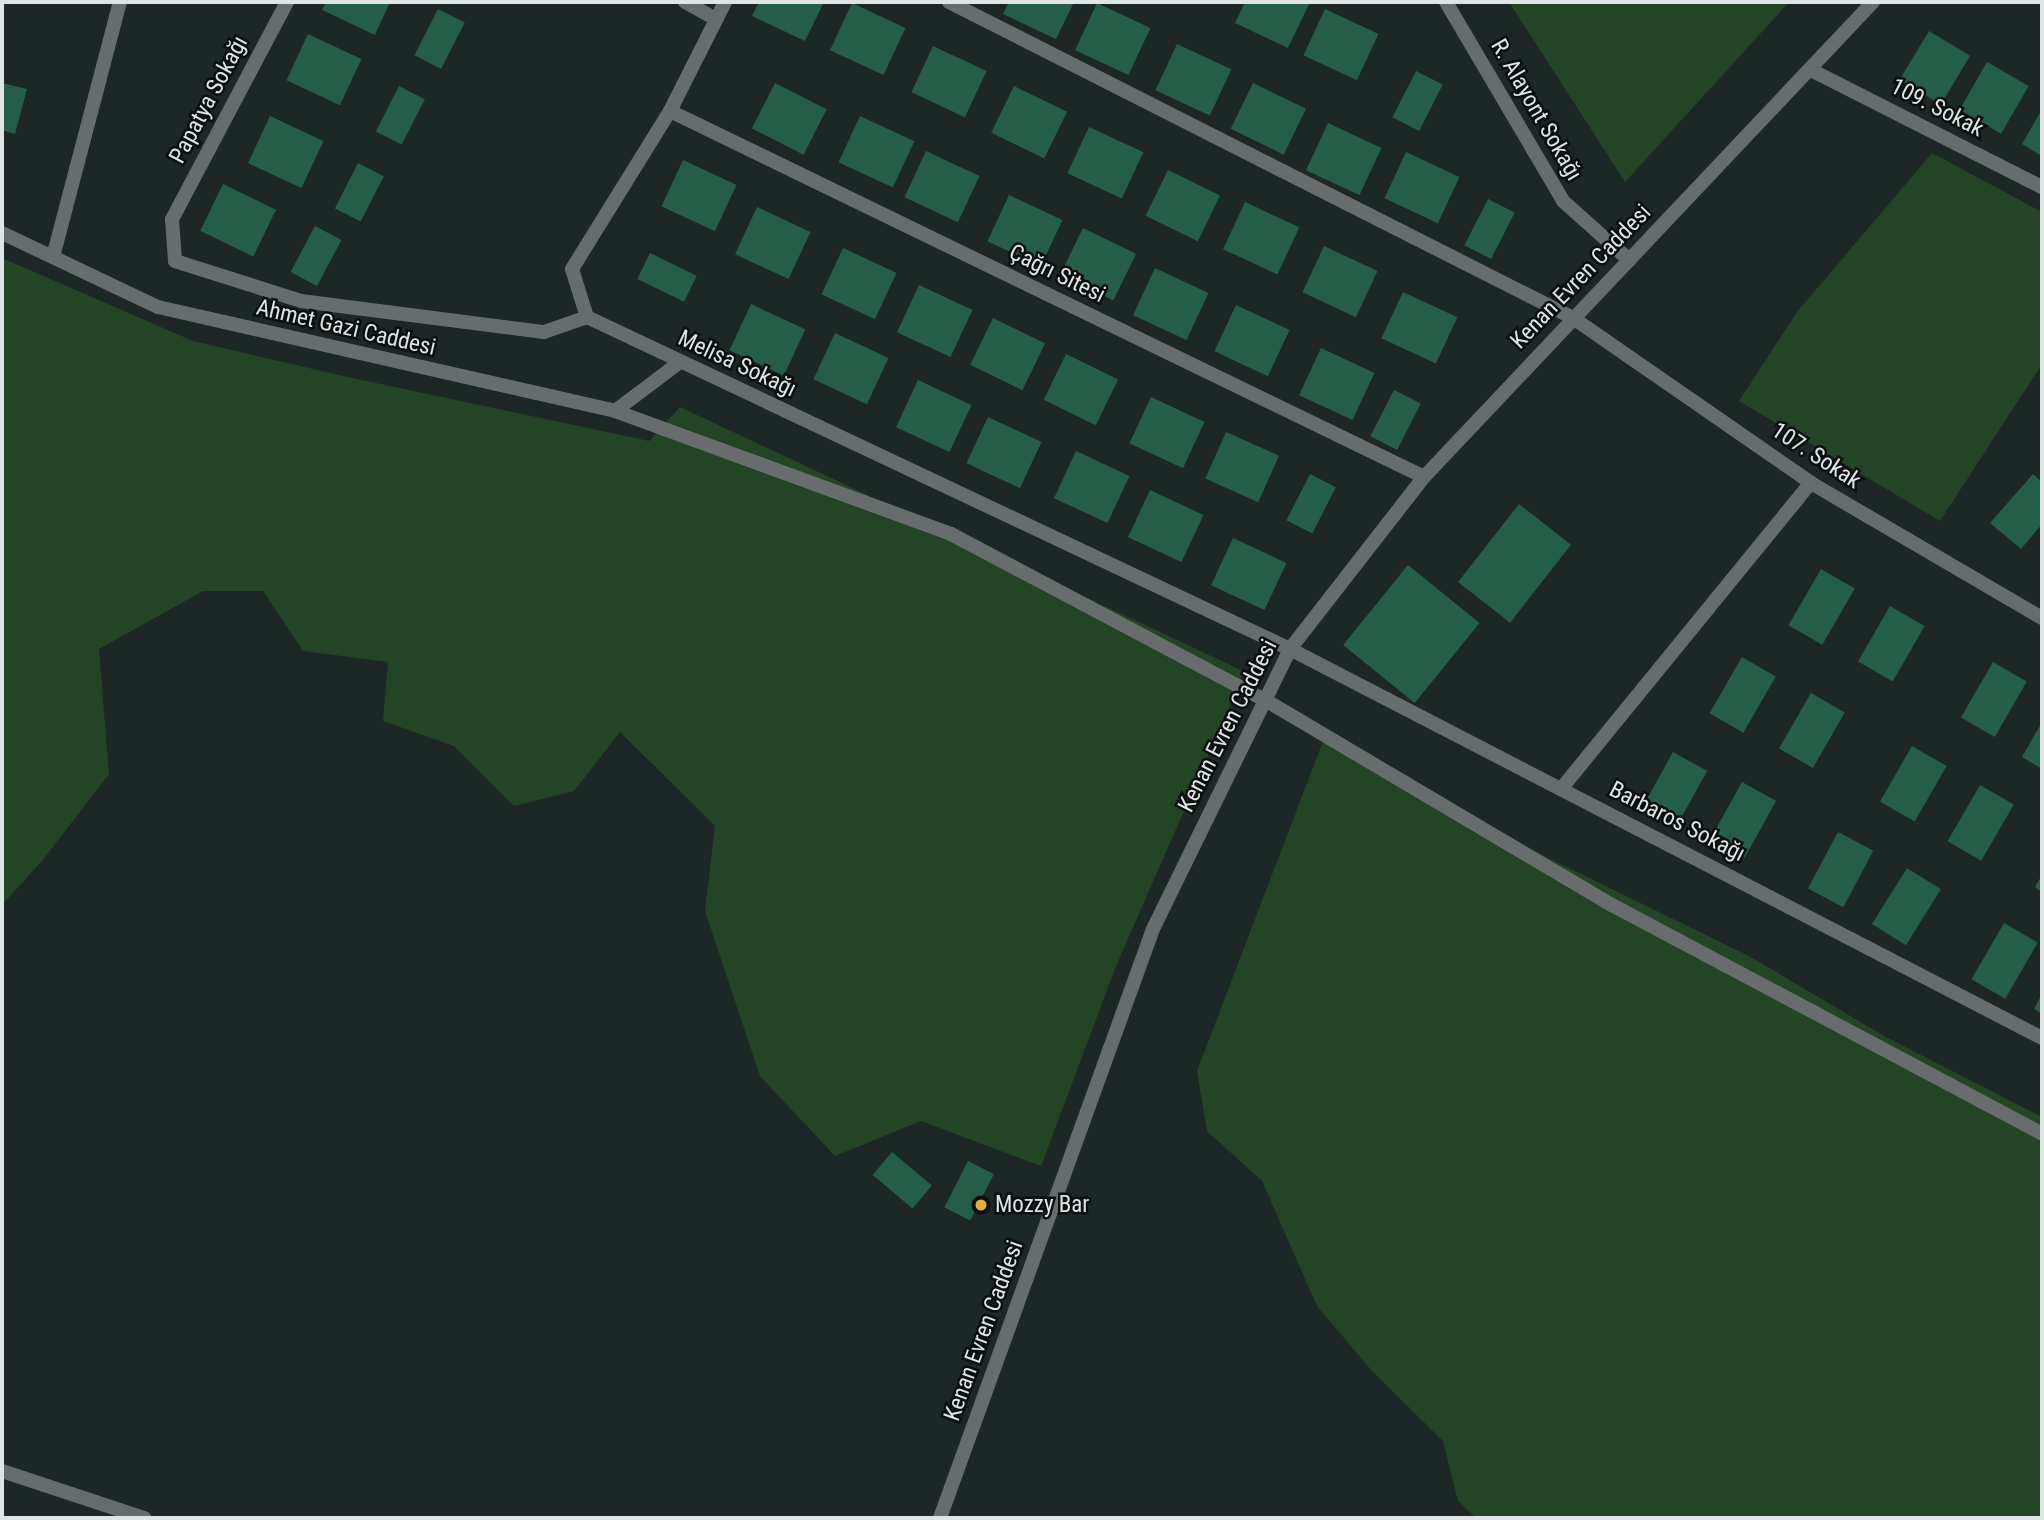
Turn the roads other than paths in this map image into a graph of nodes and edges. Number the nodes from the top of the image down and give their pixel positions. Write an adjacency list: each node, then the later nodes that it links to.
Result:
1 (120, 2): 13 (street)
2 (287, 2): 15 (street, Papatya Sokağı)
3 (685, 2): 8 (street)
4 (725, 2): 8 (street)
5 (949, 2): 16 (street)
6 (1446, 2): 14 (street, R. Alayont Sokağı)
7 (1873, 2): 9 (street, Kenan Evren Caddesi)
8 (716, 19): 10 (street)
9 (1811, 70): 11 (street, 109. Sokak); 14 (street, Kenan Evren Caddesi)
10 (670, 111): 15 (street); 19 (street, Çağrı Sitesi)
11 (2042, 187)
12 (2, 233): 13 (street, Ahmet Gazi Caddesi)
13 (53, 257): 18 (street, Ahmet Gazi Caddesi)
14 (1629, 260): 16 (street, Kenan Evren Caddesi)
15 (586, 317): 17 (street, Melisa Sokağı)
16 (1573, 318): 19 (street, Kenan Evren Caddesi); 20 (street, 107. Sokak)
17 (680, 362): 18 (street); 22 (street, Melisa Sokağı)
18 (615, 411): 23 (street, Ahmet Gazi Caddesi)
19 (1424, 477): 22 (street, Kenan Evren Caddesi)
20 (1811, 483): 21 (street, 107. Sokak); 24 (street)
21 (2042, 618)
22 (1290, 649): 23 (street, Kenan Evren Caddesi); 24 (street, Barbaros Sokağı)
23 (1265, 700): 26 (street, Ahmet Gazi Caddesi); 29 (street, Kenan Evren Caddesi)
24 (1560, 789): 25 (street, Barbaros Sokağı)
25 (2042, 1038)
26 (2042, 1134)
27 (2, 1471): 28 (street)
28 (144, 1518)
29 (940, 1518)

